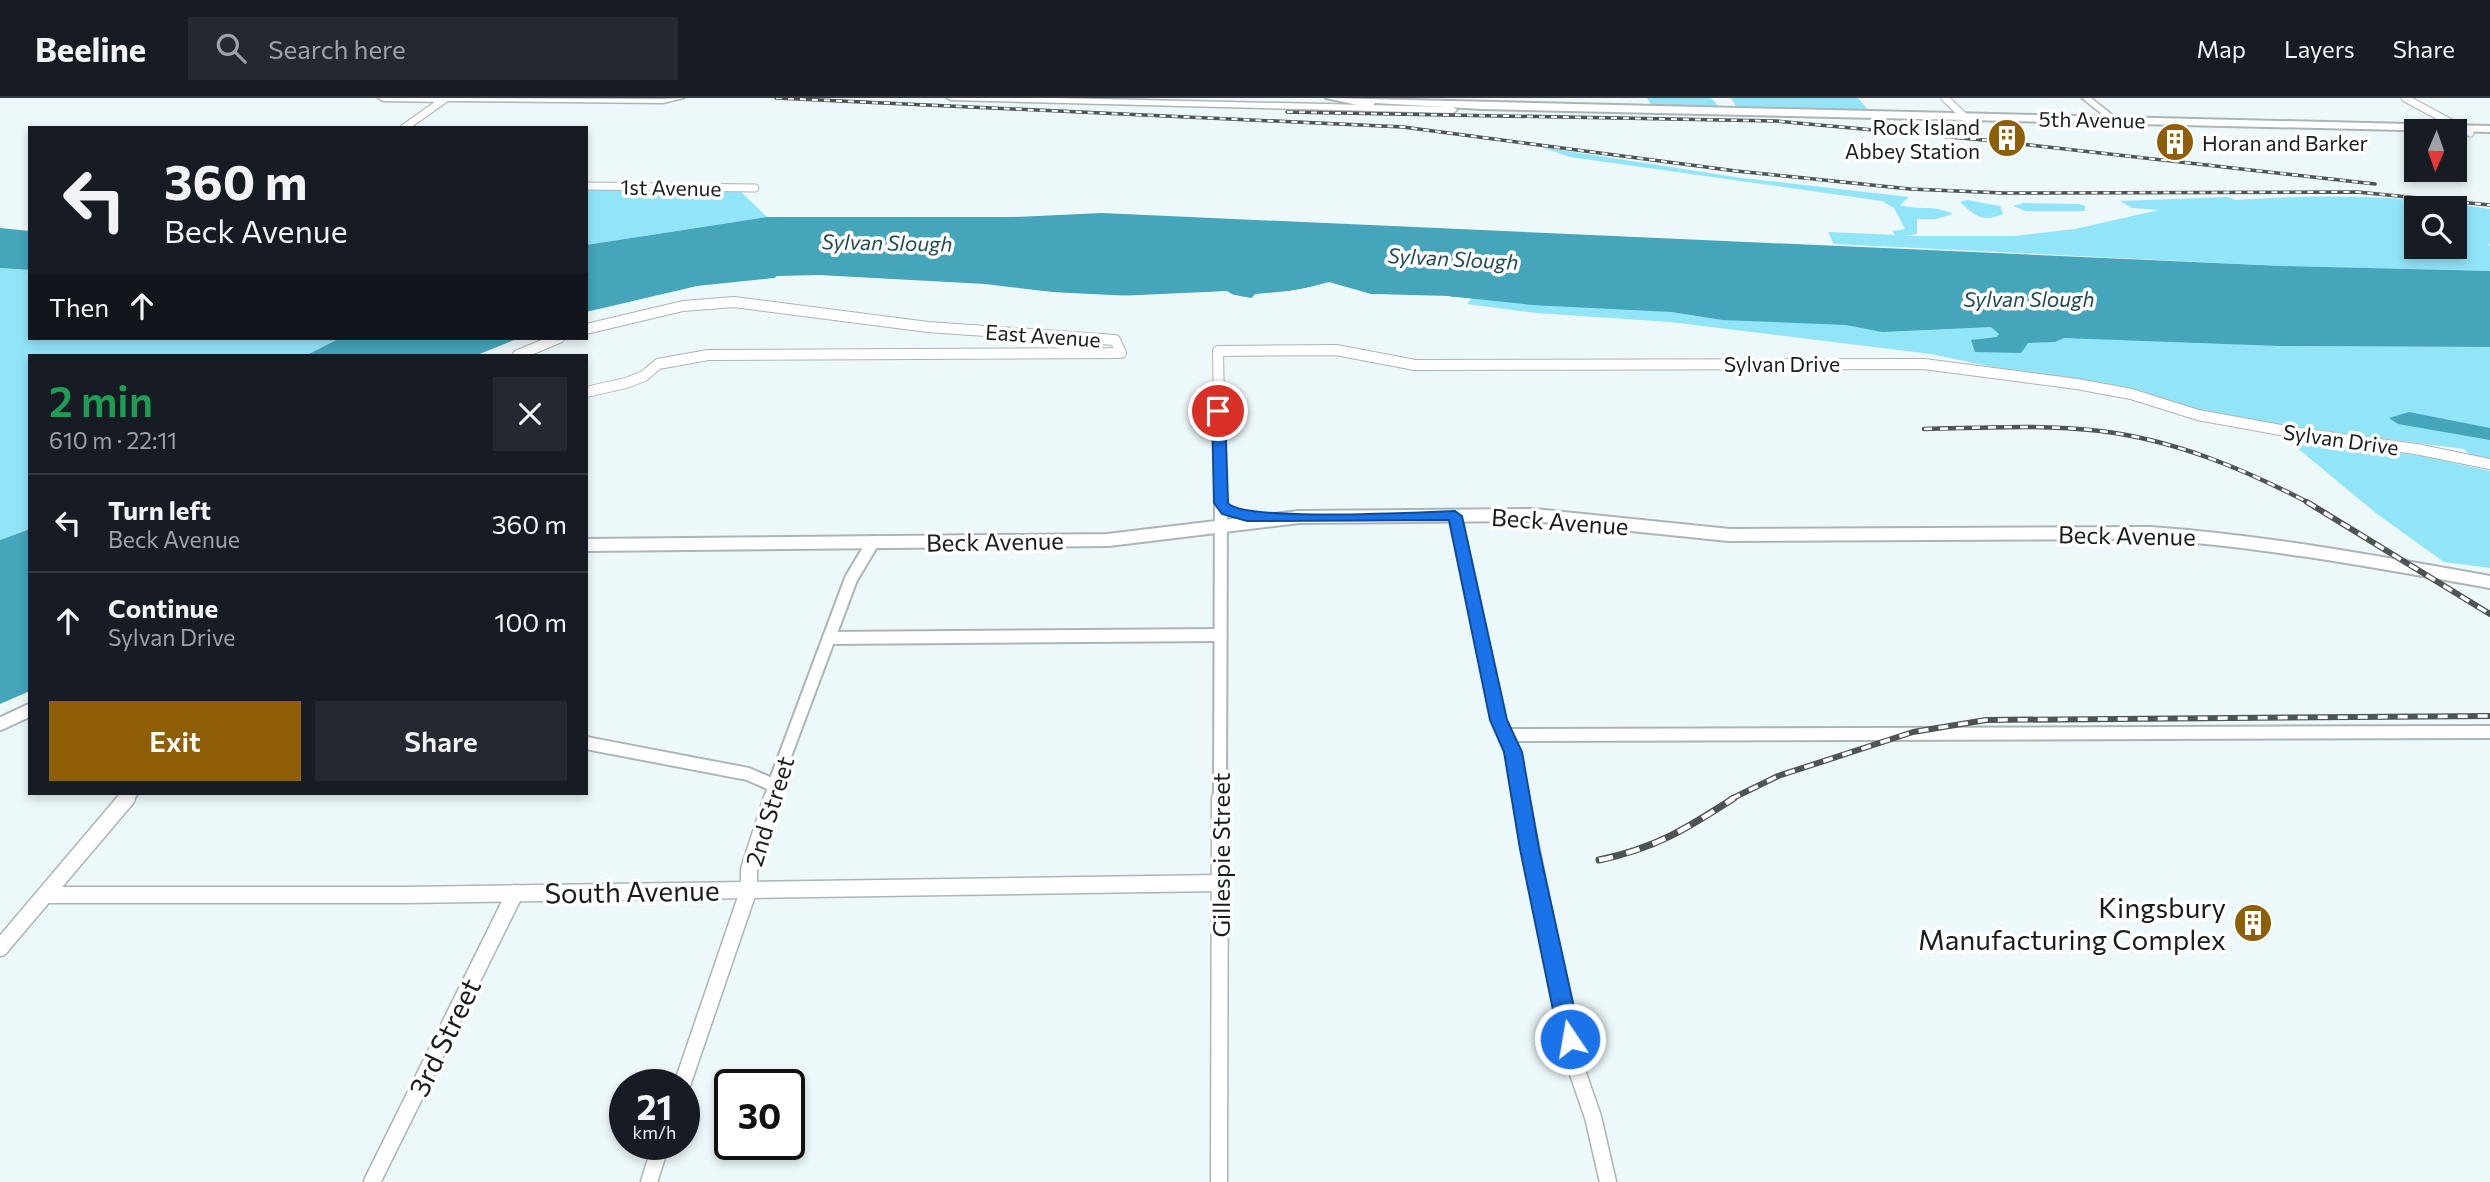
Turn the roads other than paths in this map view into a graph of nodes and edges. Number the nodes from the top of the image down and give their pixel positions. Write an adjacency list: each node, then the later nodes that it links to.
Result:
1 (383, 98): 9 (main road)
2 (456, 98): 9 (street); 10 (street)
3 (951, 98): 11 (street)
4 (1331, 98): 13 (main road, 5th Avenue)
5 (1359, 98): 15 (main road, 5th Avenue)
6 (1945, 98): 15 (street)
7 (2086, 98): 16 (street)
8 (2405, 98): 14 (street)
9 (445, 99): 17 (street)
10 (676, 99)
11 (1090, 100): 12 (street)
12 (1197, 102): 13 (street)
13 (1453, 110): 15 (main road, 5th Avenue)
14 (2441, 119)
15 (1968, 120): 16 (main road, 5th Avenue)
16 (2118, 122): 18 (main road, 5th Avenue); 21 (main road, 5th Avenue)
17 (407, 126)
18 (2404, 129)
19 (2468, 131): 20 (main road, 5th Avenue)
20 (2490, 131)
21 (2404, 132)
22 (588, 186): 23 (street, 1st Avenue)
23 (755, 188)
24 (588, 329): 27 (street, East Avenue)
25 (554, 340): 26 (street)
26 (520, 354)
27 (588, 392)
28 (2490, 464): 29 (street, Sylvan Drive)
29 (1221, 503): 31 (street); 32 (street, Sylvan Drive)
30 (1455, 516): 31 (street, Beck Avenue); 35 (street, Beck Avenue); 41 (street)
31 (1281, 518): 32 (street, Beck Avenue)
32 (1221, 528): 33 (street, Beck Avenue); 36 (street, Gillespie Street)
33 (873, 542): 34 (street, Beck Avenue); 37 (street, 2nd Street)
34 (588, 545)
35 (2490, 582)
36 (1219, 635): 37 (street); 45 (street, Gillespie Street)
37 (829, 638): 43 (street, 2nd Street)
38 (28, 711): 39 (street)
39 (0, 724)
40 (2490, 732): 41 (street)
41 (1505, 735): 55 (street)
42 (588, 743): 43 (street)
43 (773, 788): 46 (street, 2nd Street)
44 (129, 795): 48 (street)
45 (1220, 883): 46 (street, South Avenue); 54 (street, Gillespie Street)
46 (749, 889): 47 (street, South Avenue); 50 (street, 2nd Street)
47 (515, 893): 48 (street, South Avenue); 52 (street, 3rd Street)
48 (45, 895): 49 (street)
49 (0, 948)
50 (687, 1069)
51 (657, 1160): 53 (street)
52 (372, 1182)
53 (649, 1182)
54 (1219, 1182)
55 (1608, 1182)

